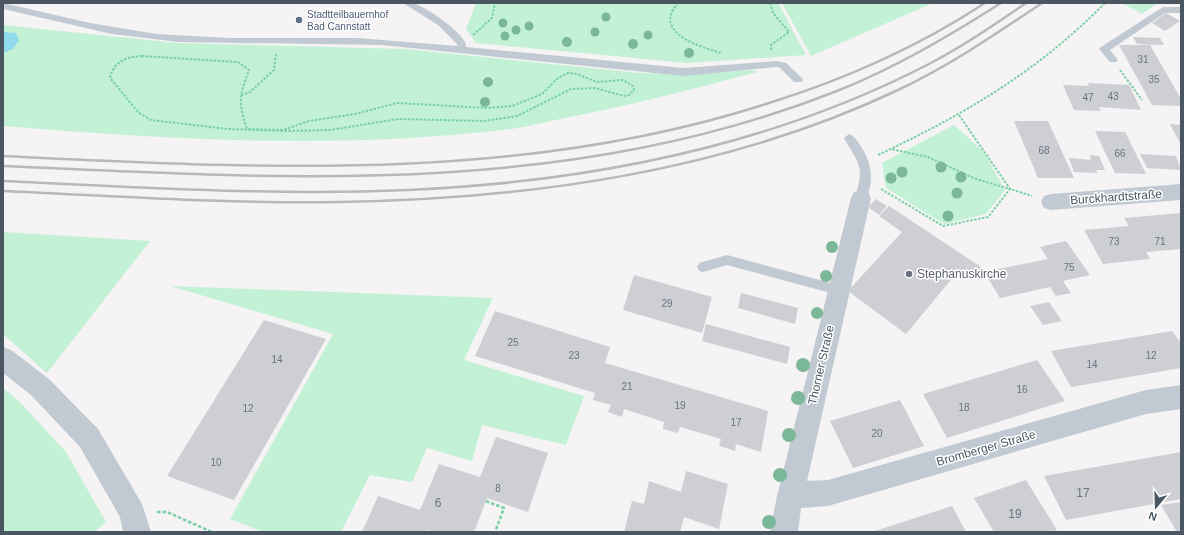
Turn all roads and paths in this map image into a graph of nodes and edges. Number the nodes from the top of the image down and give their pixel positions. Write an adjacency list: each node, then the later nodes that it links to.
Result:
1 (408, 3): 10 (lane)
2 (496, 3): 10 (path)
3 (678, 3): 12 (path)
4 (770, 3): 9 (path)
5 (1105, 3): 16 (path)
6 (3, 6): 8 (lane)
7 (1181, 10): 11 (lane)
8 (277, 42): 10 (lane); 14 (path)
9 (771, 45)
10 (461, 46): 12 (lane)
11 (1113, 60): 15 (path)
12 (746, 66): 13 (lane)
13 (798, 79)
14 (241, 95): 14 (path)
15 (1142, 100)
16 (958, 115): 18 (path); 20 (path)
17 (849, 138): 19 (lane)
18 (891, 149): 19 (path); 20 (path)
19 (865, 161): 21 (lane)
20 (1010, 189): 21 (path); 23 (path)
21 (863, 190): 25 (street, Thorner Straße)
22 (1181, 192): 23 (street, Burckhardtstraße)
23 (1051, 202)
24 (704, 267): 25 (lane)
25 (838, 290): 28 (street, Thorner Straße)
26 (3, 358): 30 (street)
27 (1181, 397): 28 (street, Bromberger Straße)
28 (790, 496): 33 (street, Thorner Straße)
29 (486, 502): 32 (path)
30 (135, 522): 31 (path)
31 (212, 532)
32 (495, 532)
33 (784, 532)

